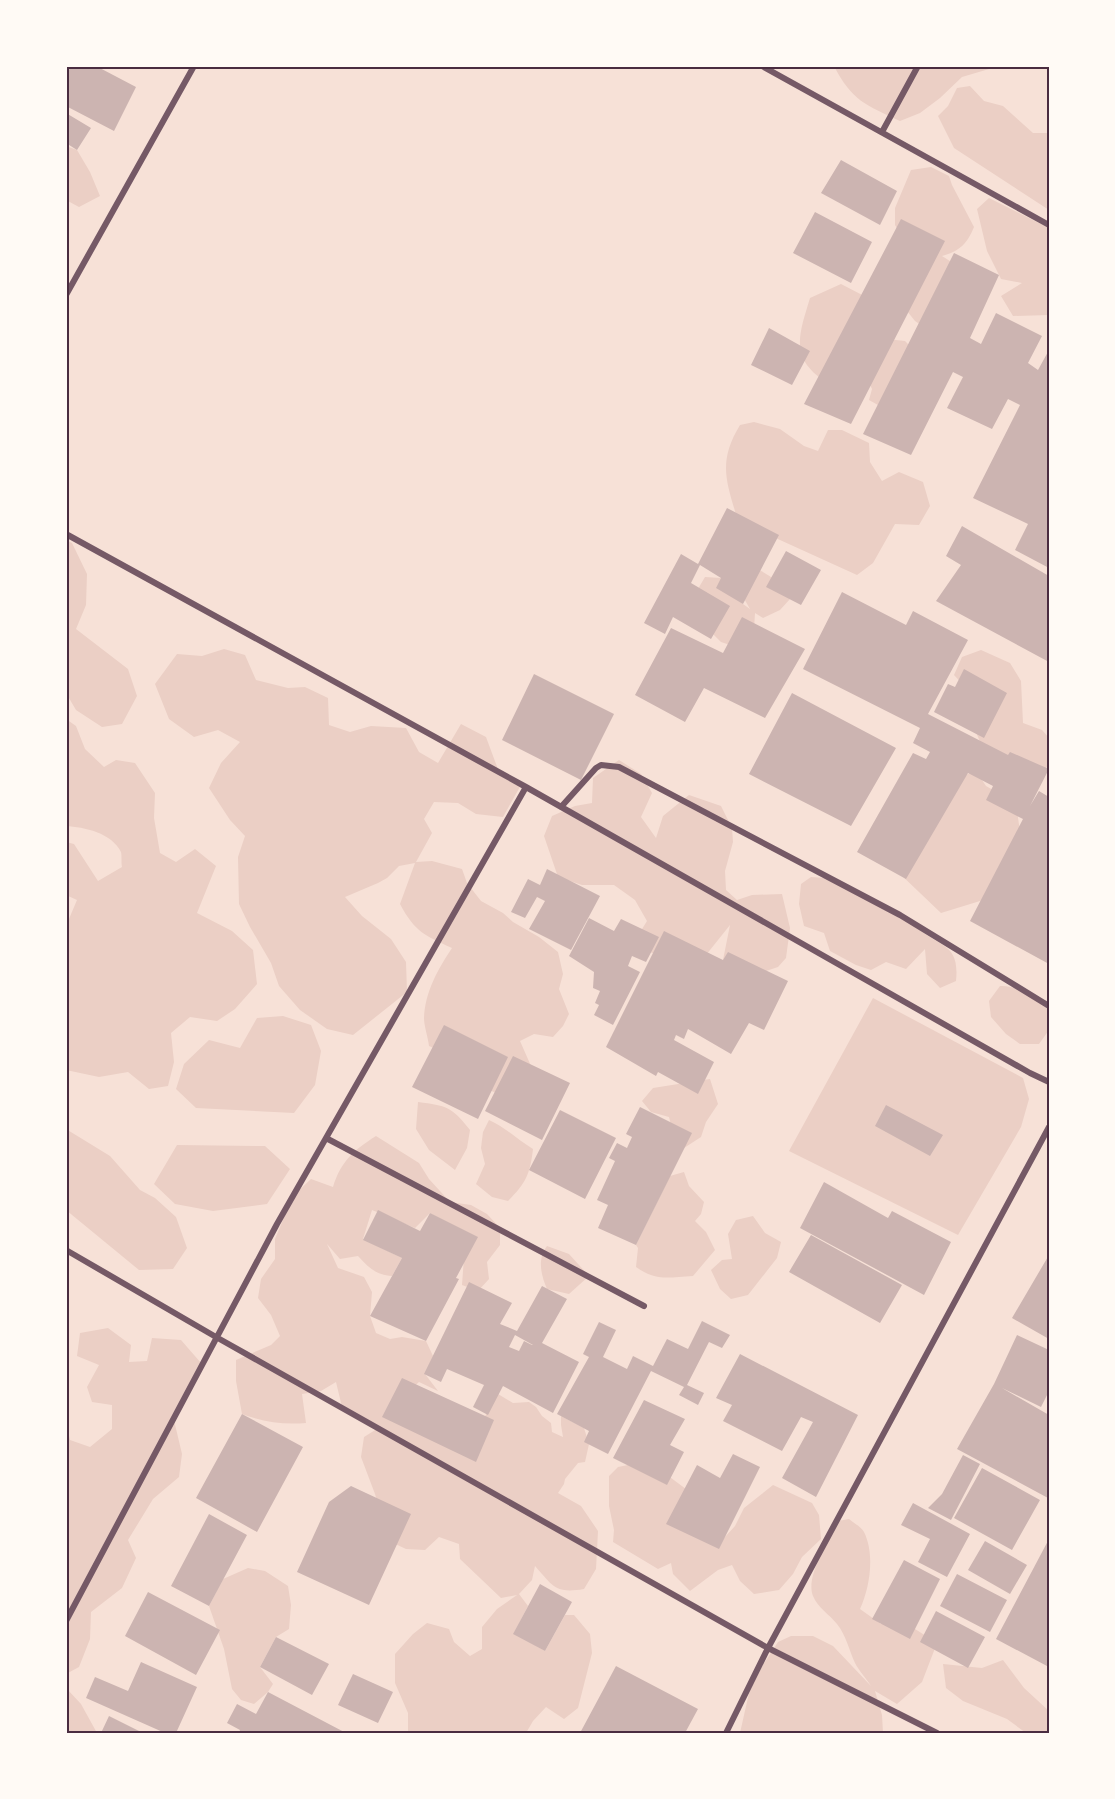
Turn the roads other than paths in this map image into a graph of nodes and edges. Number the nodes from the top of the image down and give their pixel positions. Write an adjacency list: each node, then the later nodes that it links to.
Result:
1 (194, 66): 6 (street)
2 (762, 66): 4 (street)
3 (918, 66): 4 (street)
4 (882, 132): 5 (street)
5 (1049, 225)
6 (66, 296)
7 (66, 534): 8 (street)
8 (526, 787): 9 (street); 13 (street)
9 (561, 807): 10 (street); 11 (street)
10 (1049, 1006)
11 (1049, 1082)
12 (1049, 1127): 18 (street)
13 (326, 1138): 15 (street); 16 (street)
14 (66, 1250): 16 (street)
15 (644, 1306)
16 (216, 1337): 17 (street); 18 (street)
17 (66, 1621)
18 (768, 1648): 19 (street); 20 (street)
19 (726, 1733)
20 (937, 1733)

